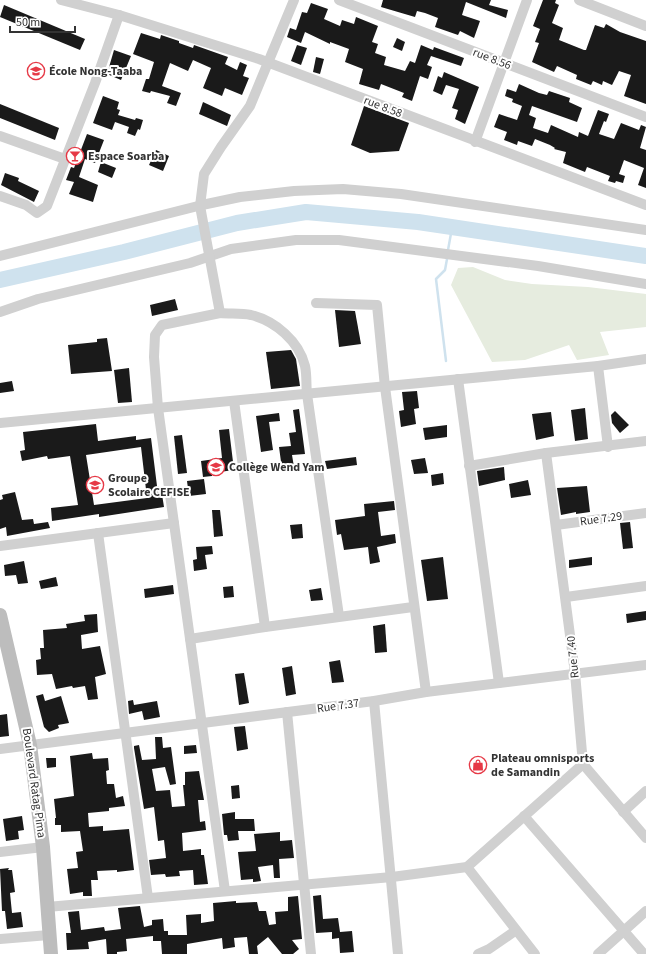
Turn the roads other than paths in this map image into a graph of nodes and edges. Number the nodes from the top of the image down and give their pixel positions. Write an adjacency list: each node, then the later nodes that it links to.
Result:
1 (61, 0): 2 (street, rue 8.58)
2 (66, 0): 7 (street, rue 8.58)
3 (294, 0): 9 (street)
4 (338, 0): 10 (street, rue 8.56)
5 (527, 0): 10 (street)
6 (579, 0): 8 (street)
7 (118, 15): 9 (street, rue 8.58); 14 (street)
8 (646, 26)
9 (268, 63): 13 (street, rue 8.58); 17 (street)
10 (504, 63): 11 (street, rue 8.56); 13 (street)
11 (646, 116)
12 (0, 136): 14 (street)
13 (475, 142): 16 (street, rue 8.58)
14 (65, 159): 15 (street)
15 (0, 196)
16 (646, 205)
17 (200, 206): 18 (street); 19 (street); 20 (street)
18 (646, 230)
19 (0, 256)
20 (210, 256): 21 (street); 23 (street); 24 (street)
21 (646, 284)
22 (316, 303): 28 (street)
23 (0, 312)
24 (220, 313): 29 (street); 31 (street)
25 (646, 359): 26 (street)
26 (598, 366): 27 (street); 34 (street)
27 (458, 379): 28 (street); 36 (street)
28 (385, 387): 29 (street); 44 (street)
29 (307, 394): 30 (street); 46 (street)
30 (234, 401): 31 (street); 47 (street)
31 (158, 408): 32 (street); 38 (street)
32 (0, 423)
33 (646, 442): 34 (street)
34 (608, 447): 35 (street)
35 (546, 454): 36 (street); 39 (street, Rue 7.40)
36 (469, 466): 52 (street)
37 (646, 513): 39 (street, Rue 7.29)
38 (174, 523): 40 (street); 48 (street)
39 (556, 525): 43 (street, Rue 7.40)
40 (98, 533): 41 (street); 57 (street)
41 (0, 546)
42 (646, 586): 43 (street)
43 (566, 597): 51 (street, Rue 7.40)
44 (413, 607): 46 (street); 53 (street)
45 (0, 615): 49 (street, Boulevard Ratag Pima)
46 (339, 616): 47 (street)
47 (265, 627): 48 (street)
48 (190, 639): 56 (street)
49 (4, 654): 58 (street, Boulevard Ratag Pima)
50 (646, 665): 51 (street, Rue 7.37)
51 (575, 673): 52 (street, Rue 7.37); 60 (street, Rue 7.40)
52 (499, 682): 53 (street, Rue 7.37)
53 (426, 692): 54 (street, Rue 7.37)
54 (374, 701): 55 (street, Rue 7.37); 68 (street)
55 (287, 712): 56 (street, Rue 7.37); 69 (street)
56 (202, 724): 57 (street, Rue 7.37); 70 (street)
57 (125, 734): 58 (street, Rue 7.37); 71 (street)
58 (30, 745): 59 (street, Rue 7.37); 65 (street, Boulevard Ratag Pima)
59 (0, 749)
60 (583, 764): 62 (street); 63 (street)
61 (646, 791): 62 (street)
62 (623, 812): 64 (street)
63 (524, 816): 67 (street); 75 (street)
64 (646, 838)
65 (43, 847): 66 (street); 72 (street, Boulevard Ratag Pima)
66 (0, 852)
67 (467, 867): 68 (street); 74 (street)
68 (392, 877): 69 (street); 80 (street)
69 (305, 884): 70 (street); 79 (street)
70 (225, 891): 71 (street)
71 (148, 898): 72 (street)
72 (47, 907): 76 (street, Boulevard Ratag Pima)
73 (646, 911): 75 (street)
74 (515, 931): 81 (street); 82 (street)
75 (624, 931): 83 (street); 84 (street)
76 (49, 935): 77 (street); 78 (street, Boulevard Ratag Pima)
77 (0, 939)
78 (51, 954)
79 (311, 954)
80 (398, 954)
81 (478, 954)
82 (535, 954)
83 (598, 954)
84 (644, 954)

